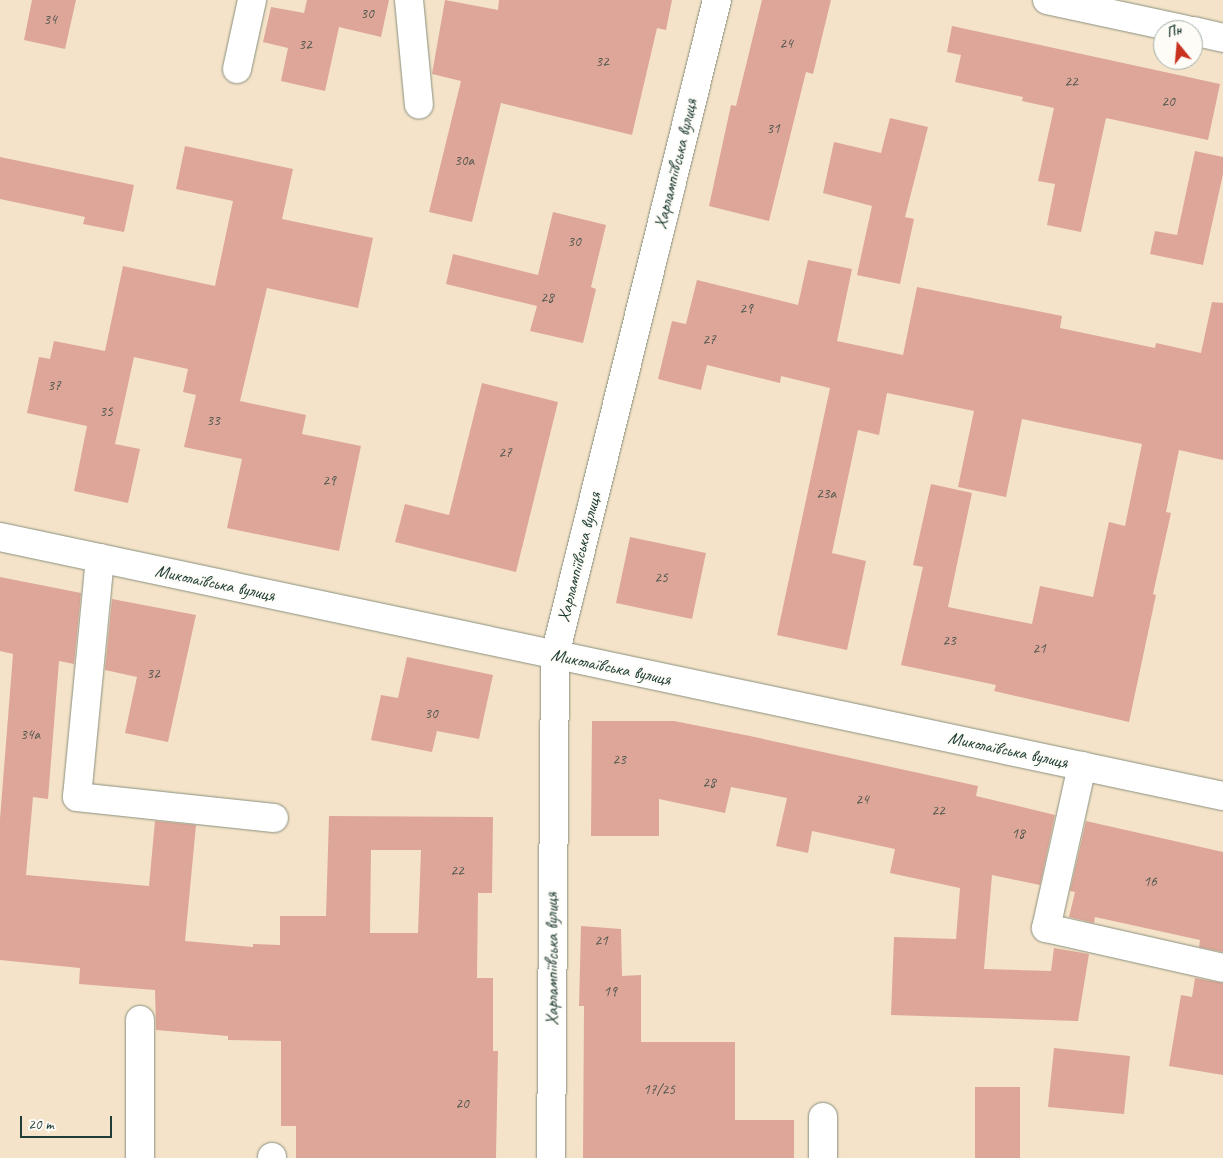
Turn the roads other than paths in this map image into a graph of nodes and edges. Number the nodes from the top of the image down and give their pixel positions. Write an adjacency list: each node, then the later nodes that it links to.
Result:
1 (252, 0): 8 (street)
2 (409, 0): 9 (street)
3 (717, 0): 12 (street, Харлампіївська вулиця)
4 (1062, 2): 5 (street)
5 (1153, 22)
6 (1203, 33): 7 (street)
7 (1223, 38)
8 (237, 69)
9 (419, 105)
10 (0, 537): 11 (street, Миколаївська вулиця)
11 (100, 558): 12 (street, Миколаївська вулиця); 15 (street)
12 (555, 654): 13 (street, Миколаївська вулиця); 20 (street, Харлампіївська вулиця)
13 (1082, 766): 14 (street, Миколаївська вулиця); 16 (street)
14 (1223, 796)
15 (274, 818)
16 (1223, 968)
17 (140, 1020): 19 (street)
18 (823, 1117): 21 (street)
19 (140, 1158)
20 (551, 1158)
21 (823, 1158)

